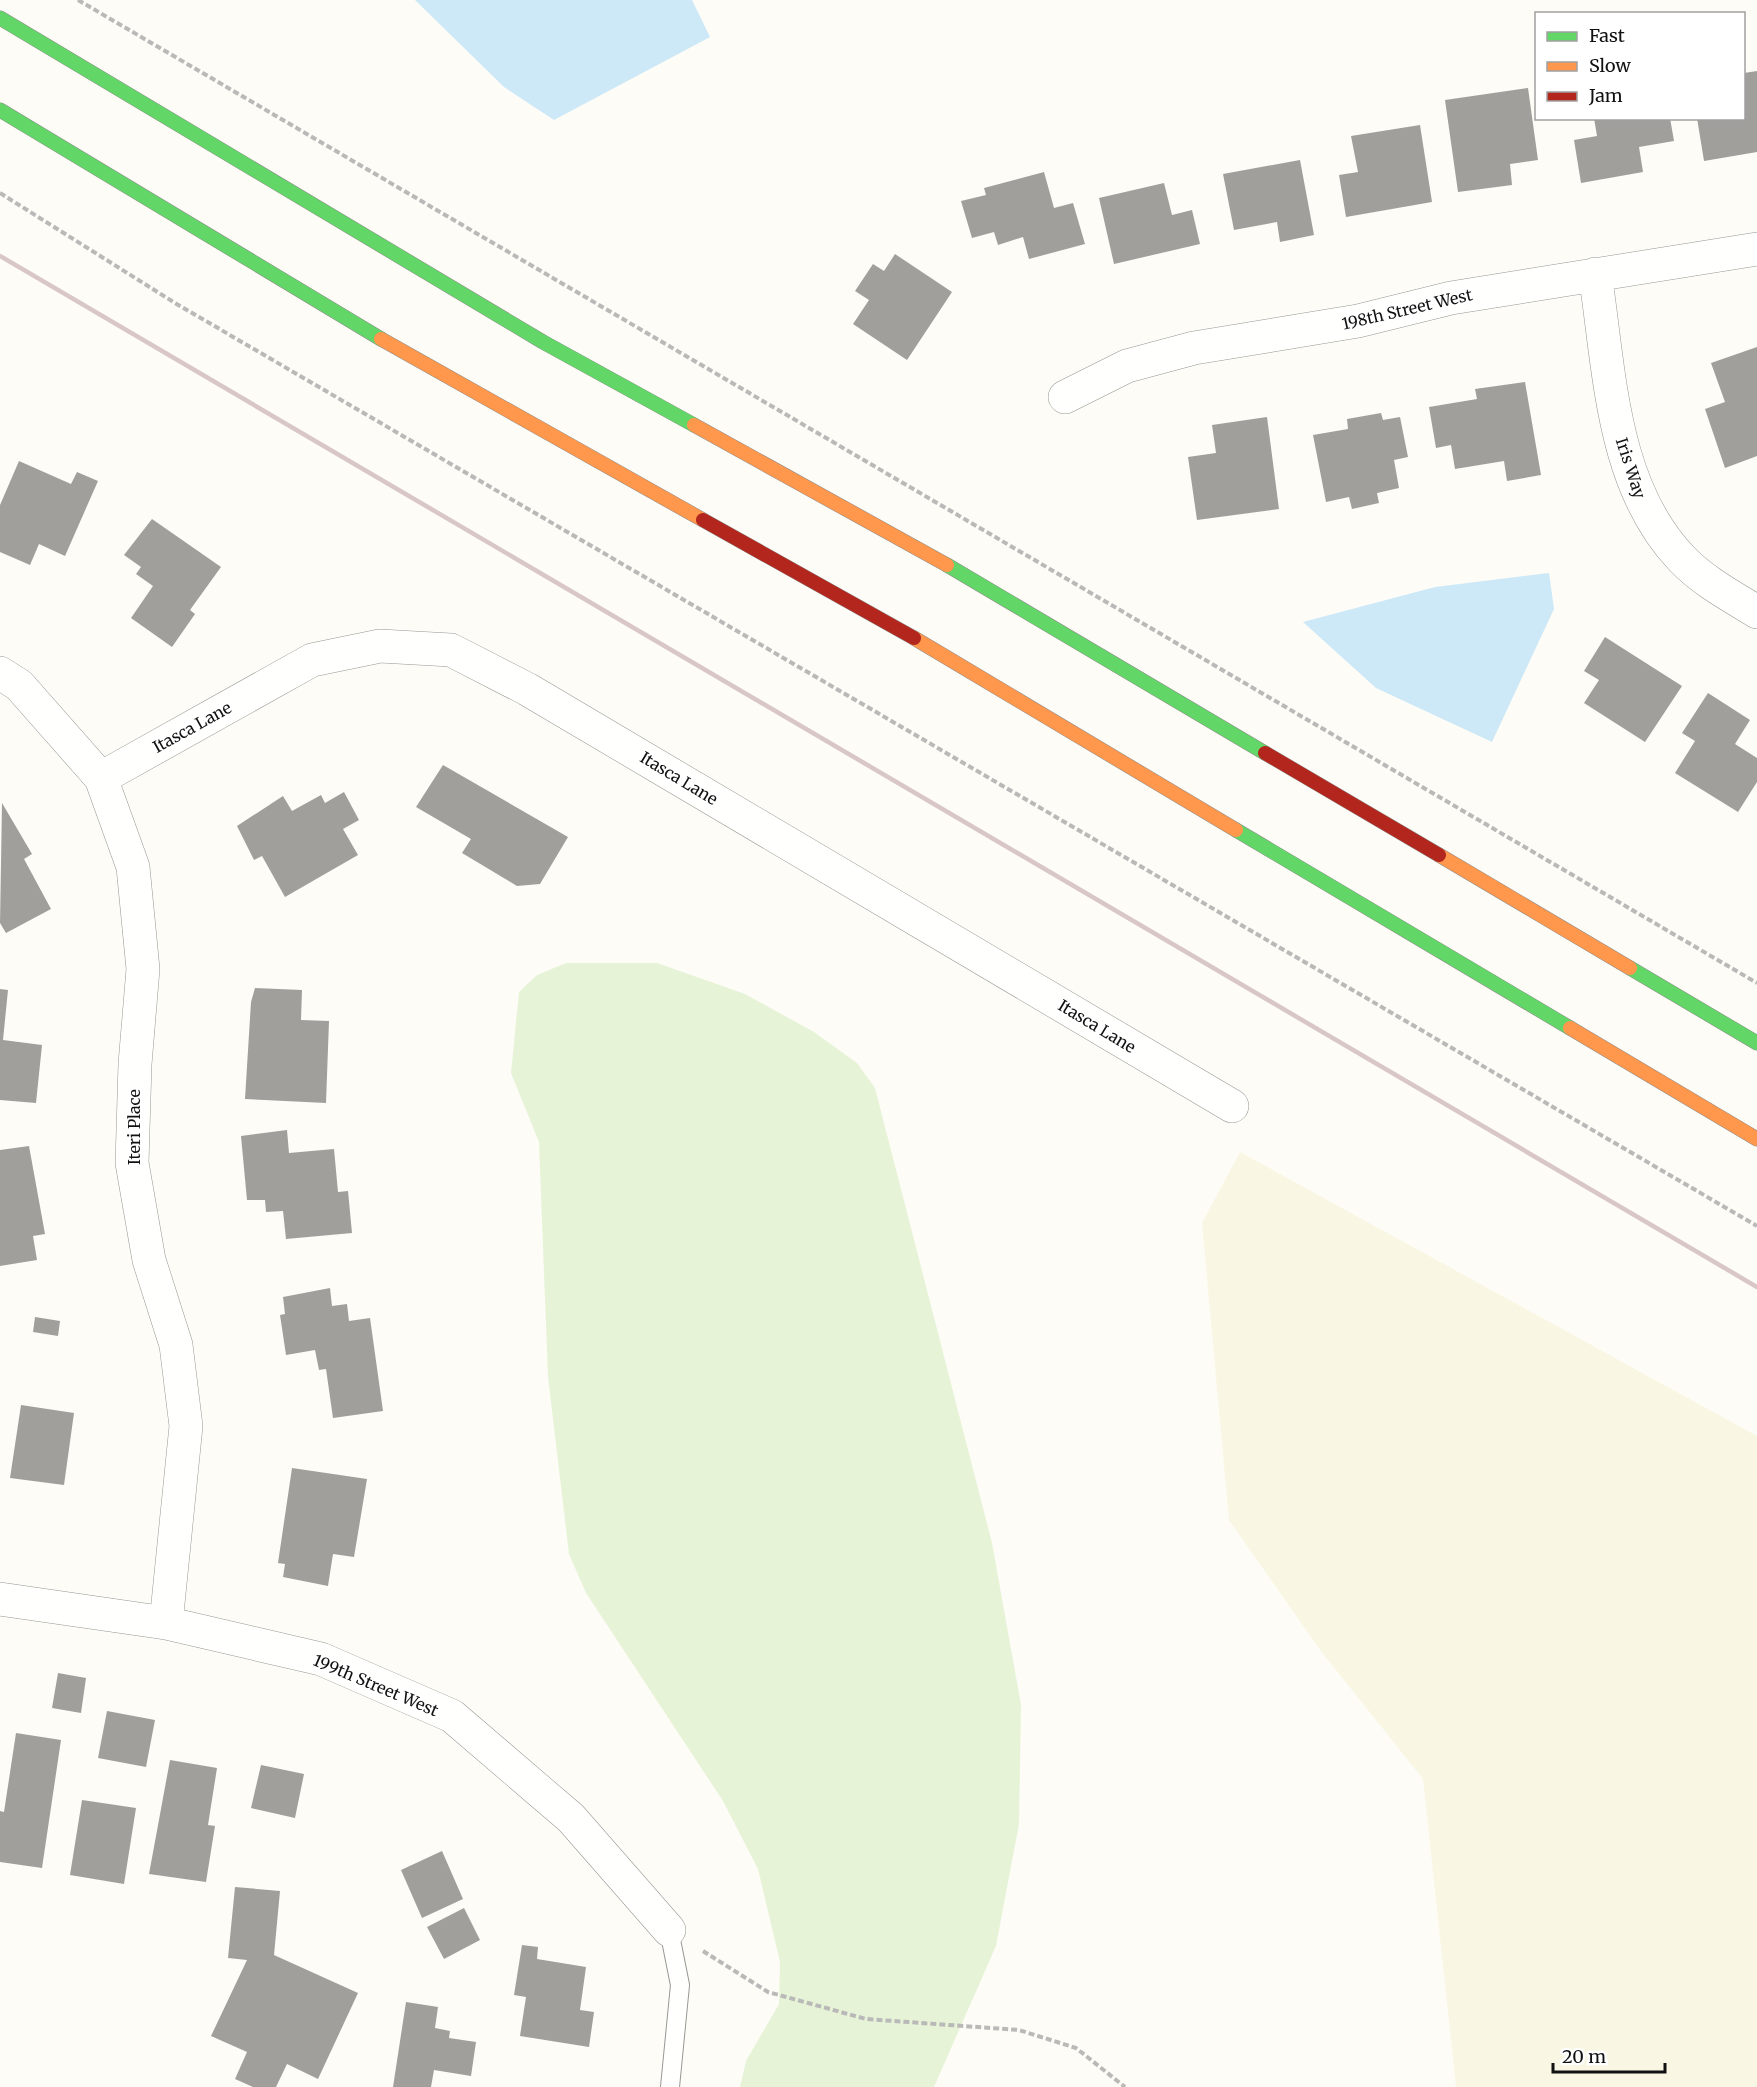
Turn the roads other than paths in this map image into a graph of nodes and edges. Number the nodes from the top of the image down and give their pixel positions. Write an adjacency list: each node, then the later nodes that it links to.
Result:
1 (0, 18): 9 (main road)
2 (0, 110): 11 (main road)
3 (1757, 249): 4 (street, 198th Street West)
4 (1595, 274): 5 (street, 198th Street West); 6 (street, Iris Way)
5 (1065, 398)
6 (1757, 612)
7 (0, 672): 8 (street, Iteri Place)
8 (101, 778): 10 (street, Itasca Lane); 13 (street, Iteri Place)
9 (1757, 1043)
10 (1232, 1106)
11 (1757, 1139)
12 (0, 1599): 13 (street, 199th Street West)
13 (166, 1623): 14 (street, 199th Street West)
14 (669, 1930): 15 (lane)
15 (670, 2087)

